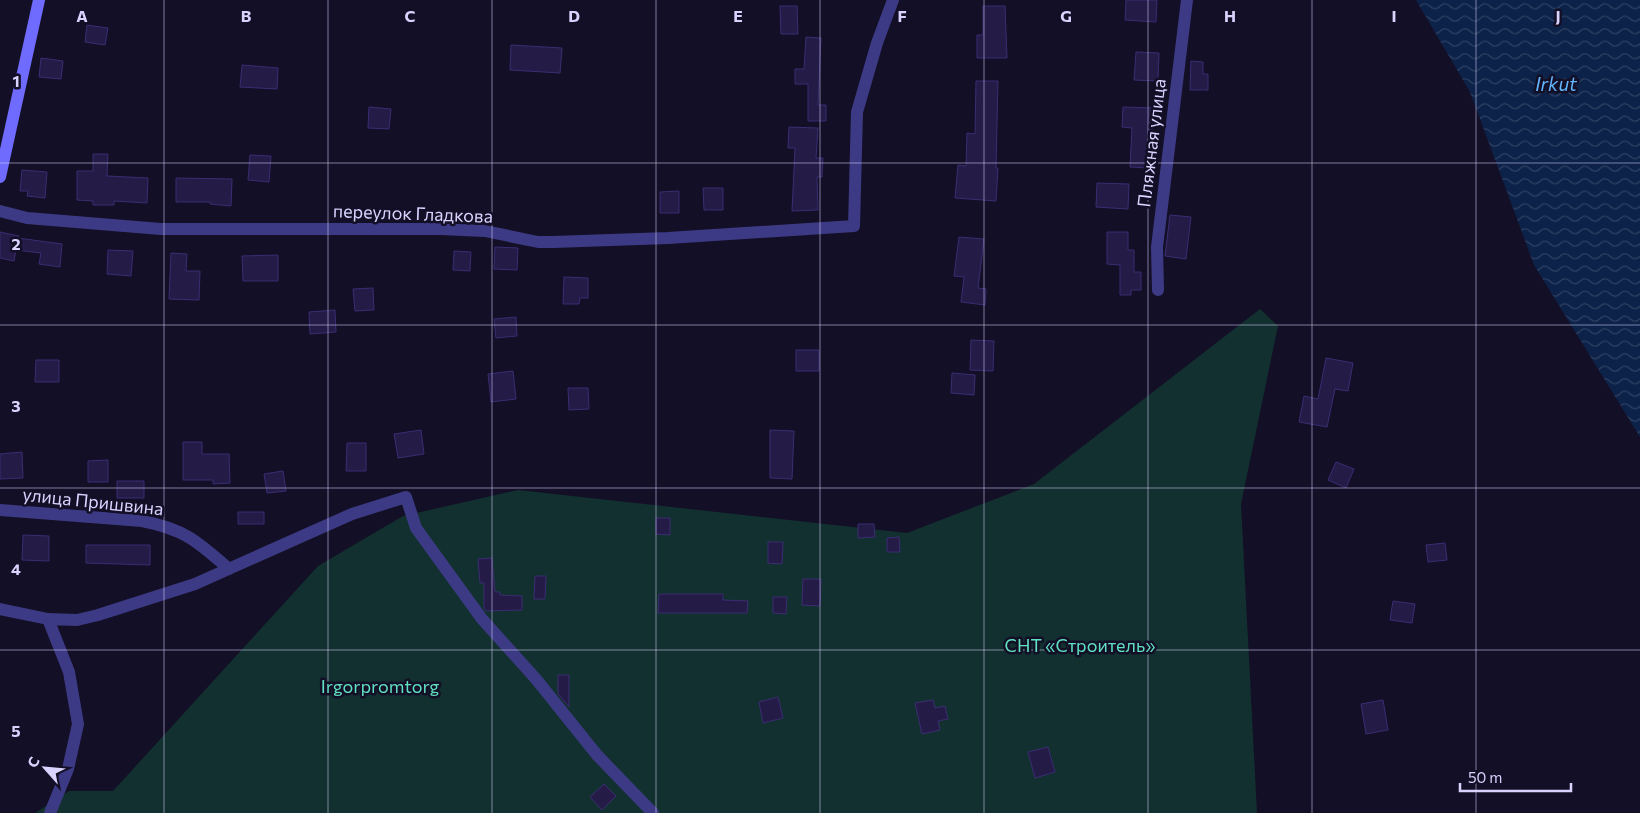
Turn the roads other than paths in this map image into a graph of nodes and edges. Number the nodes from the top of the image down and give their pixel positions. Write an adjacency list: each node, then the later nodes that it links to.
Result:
1 (39, 0): 4 (street)
2 (894, 0): 5 (street, переулок Гладкова)
3 (1187, 0): 6 (street, Пляжная улица)
4 (0, 177)
5 (0, 211)
6 (1158, 290)
7 (0, 510): 8 (street, улица Пришвина)
8 (230, 568): 10 (street); 12 (street)
9 (0, 609): 10 (street)
10 (48, 618): 11 (street)
11 (50, 813)
12 (653, 813)

